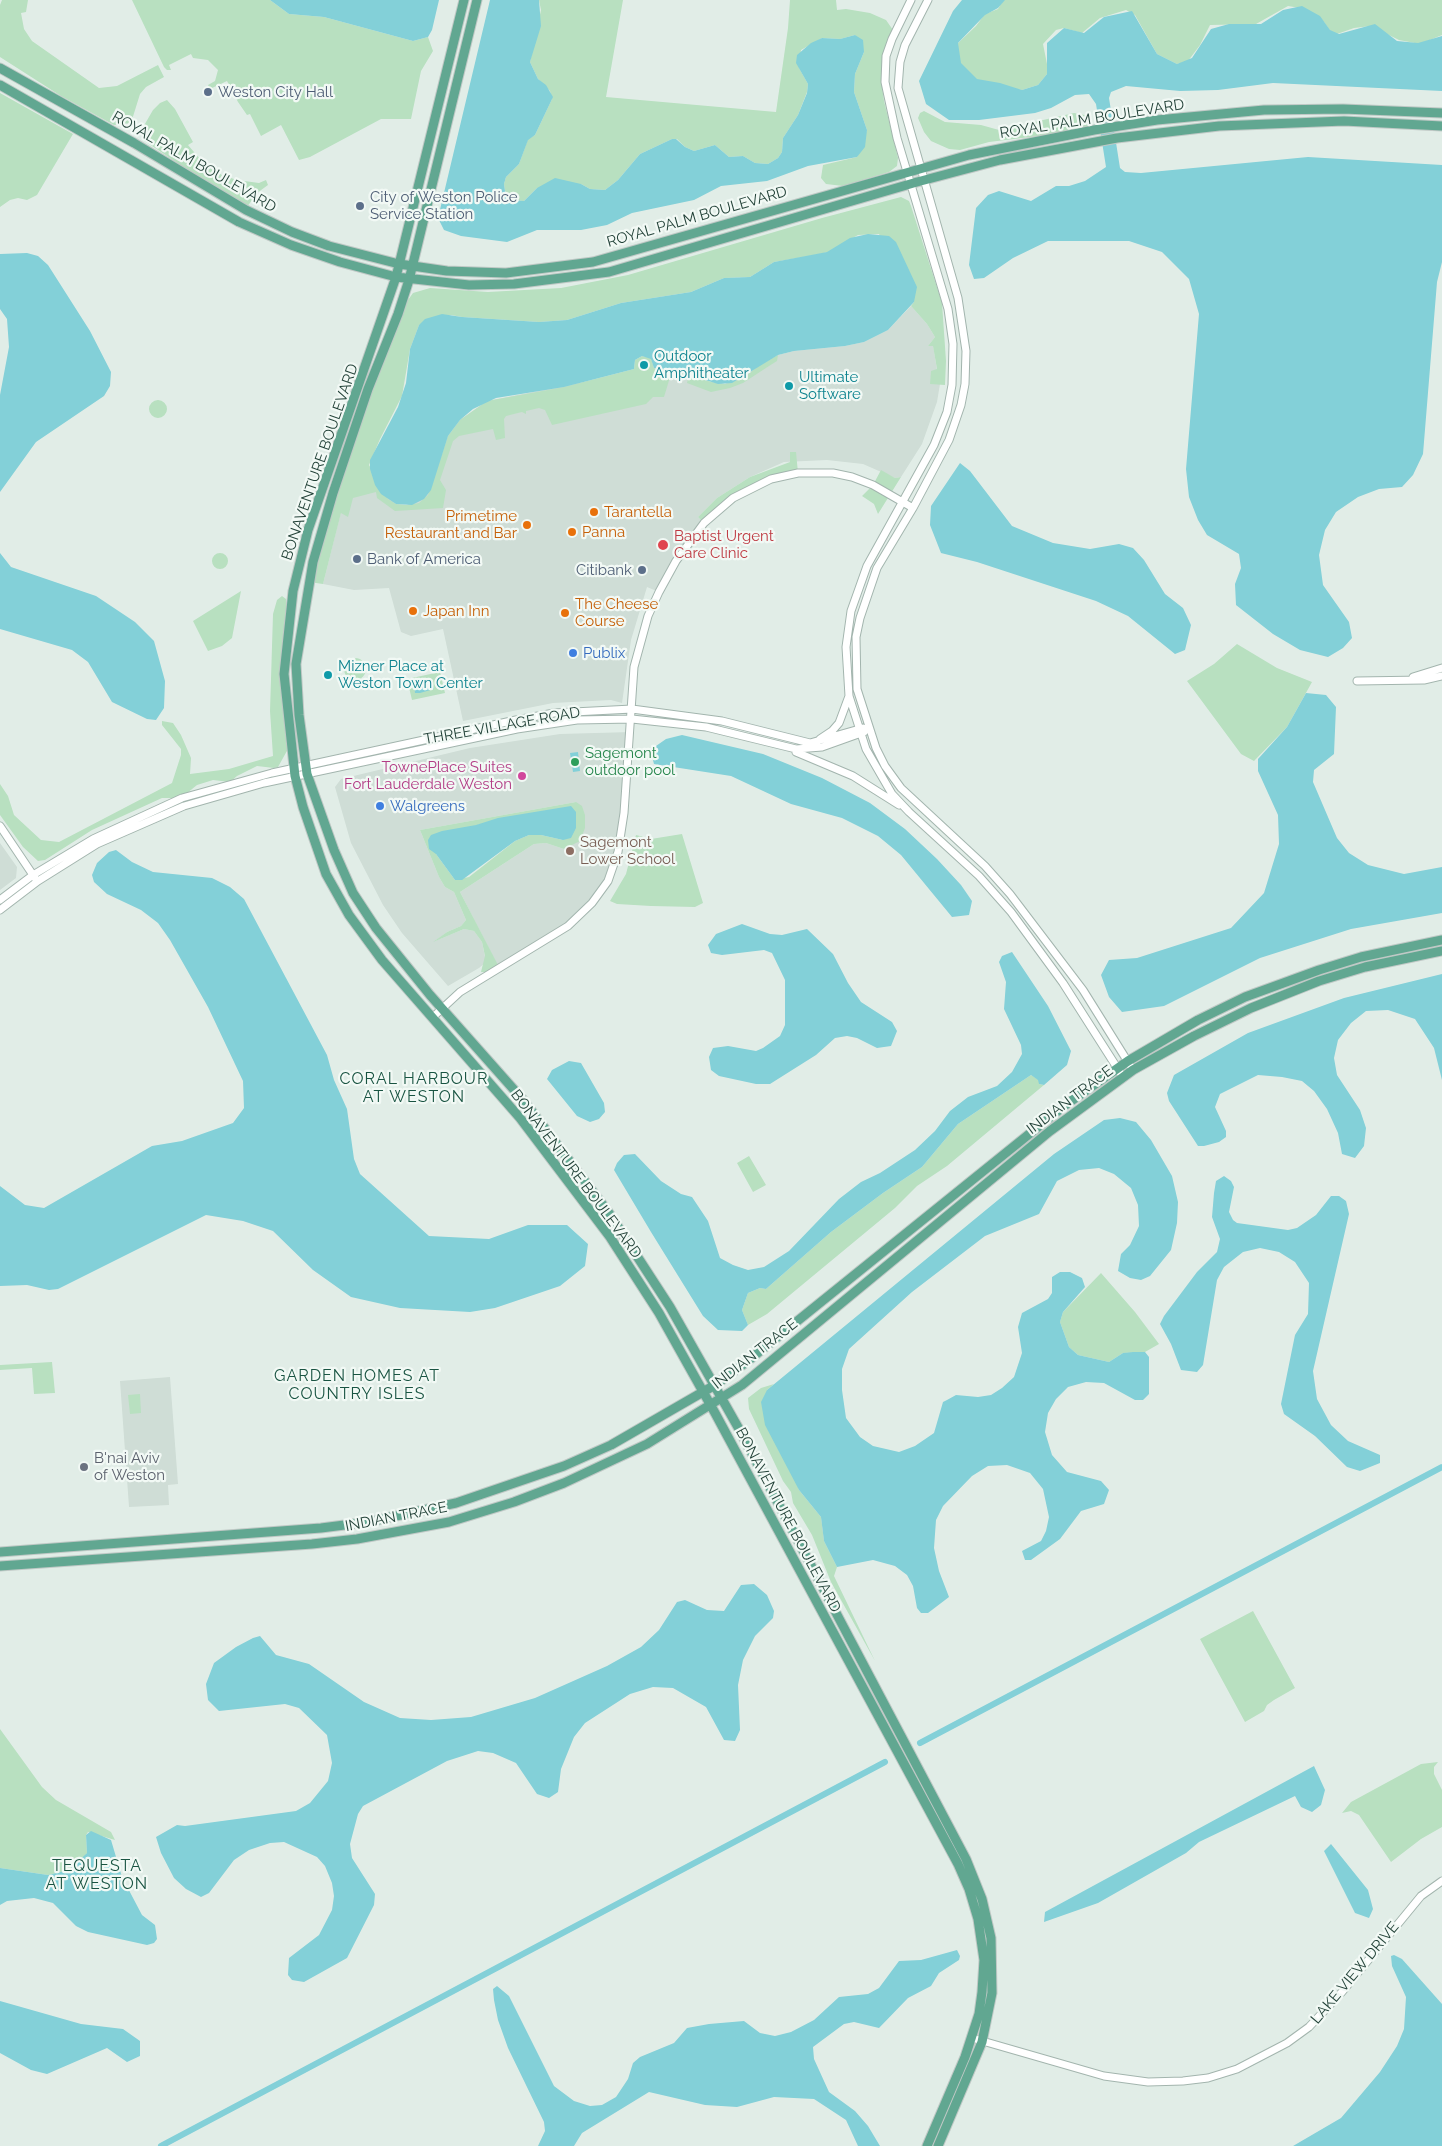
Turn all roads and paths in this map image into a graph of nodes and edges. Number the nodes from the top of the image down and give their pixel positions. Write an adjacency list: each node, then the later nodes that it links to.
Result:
1 (464, 0): 13 (main road, BONAVENTURE BOULEVARD)
2 (477, 0): 14 (main road, BONAVENTURE BOULEVARD)
3 (911, 0): 10 (street)
4 (928, 0): 9 (street)
5 (0, 68): 13 (main road, ROYAL PALM BOULEVARD)
6 (0, 85): 15 (main road, ROYAL PALM BOULEVARD)
7 (1442, 113): 9 (main road, ROYAL PALM BOULEVARD)
8 (1442, 126): 11 (main road, ROYAL PALM BOULEVARD)
9 (920, 168): 10 (main road, ROYAL PALM BOULEVARD); 11 (street)
10 (906, 172): 12 (street); 14 (main road, ROYAL PALM BOULEVARD)
11 (923, 180): 12 (main road, ROYAL PALM BOULEVARD); 17 (street)
12 (910, 183): 16 (main road, ROYAL PALM BOULEVARD); 18 (street)
13 (399, 264): 14 (main road, ROYAL PALM BOULEVARD); 15 (main road, BONAVENTURE BOULEVARD)
14 (412, 267): 16 (main road, BONAVENTURE BOULEVARD)
15 (396, 277): 16 (main road, ROYAL PALM BOULEVARD); 33 (main road, BONAVENTURE BOULEVARD)
16 (409, 280): 32 (main road, BONAVENTURE BOULEVARD)
17 (965, 384): 18 (street); 20 (street)
18 (952, 385): 19 (street)
19 (902, 501): 20 (street); 25 (street); 26 (street)
20 (913, 508): 28 (street)
21 (1442, 668): 24 (street)
22 (1442, 676): 24 (street)
23 (1357, 681): 24 (street)
24 (1403, 681)
25 (849, 696): 29 (street); 30 (street)
26 (632, 709): 27 (street); 30 (street, THREE VILLAGE ROAD); 32 (street, THREE VILLAGE ROAD)
27 (632, 719): 31 (street, THREE VILLAGE ROAD); 32 (street, THREE VILLAGE ROAD); 43 (street)
28 (868, 728): 29 (street, THREE VILLAGE ROAD); 45 (street)
29 (860, 731): 30 (street, THREE VILLAGE ROAD); 31 (street, THREE VILLAGE ROAD); 36 (street)
30 (810, 743)
31 (782, 747): 36 (street)
32 (307, 770): 33 (street, THREE VILLAGE ROAD); 43 (main road, BONAVENTURE BOULEVARD)
33 (295, 772): 34 (street, THREE VILLAGE ROAD); 35 (street, THREE VILLAGE ROAD); 44 (main road, BONAVENTURE BOULEVARD)
34 (171, 802): 35 (street); 38 (street, THREE VILLAGE ROAD)
35 (184, 806): 38 (street, THREE VILLAGE ROAD)
36 (909, 812): 46 (street)
37 (0, 826): 38 (street)
38 (36, 878): 39 (street, THREE VILLAGE ROAD); 40 (street, THREE VILLAGE ROAD)
39 (0, 900)
40 (0, 910)
41 (1442, 940): 45 (main road, INDIAN TRACE)
42 (1442, 951): 47 (main road, INDIAN TRACE)
43 (442, 1008): 44 (street); 49 (main road, BONAVENTURE BOULEVARD)
44 (432, 1018): 50 (main road, BONAVENTURE BOULEVARD)
45 (1128, 1061): 46 (main road, INDIAN TRACE); 47 (street)
46 (1117, 1068): 48 (street); 49 (main road, INDIAN TRACE)
47 (1133, 1070): 48 (main road, INDIAN TRACE)
48 (1123, 1077): 51 (main road, INDIAN TRACE)
49 (715, 1385): 50 (main road, INDIAN TRACE); 51 (main road, BONAVENTURE BOULEVARD)
50 (704, 1392): 52 (main road, BONAVENTURE BOULEVARD); 53 (main road, INDIAN TRACE)
51 (722, 1398): 52 (main road, INDIAN TRACE); 57 (main road, BONAVENTURE BOULEVARD)
52 (711, 1405): 54 (main road, INDIAN TRACE); 56 (main road, BONAVENTURE BOULEVARD)
53 (0, 1552)
54 (0, 1566)
55 (1442, 1881): 57 (street, LAKE VIEW DRIVE)
56 (972, 2038): 57 (street, LAKE VIEW DRIVE); 58 (main road, BONAVENTURE BOULEVARD)
57 (982, 2042): 59 (main road, BONAVENTURE BOULEVARD)
58 (927, 2146)
59 (938, 2146)

